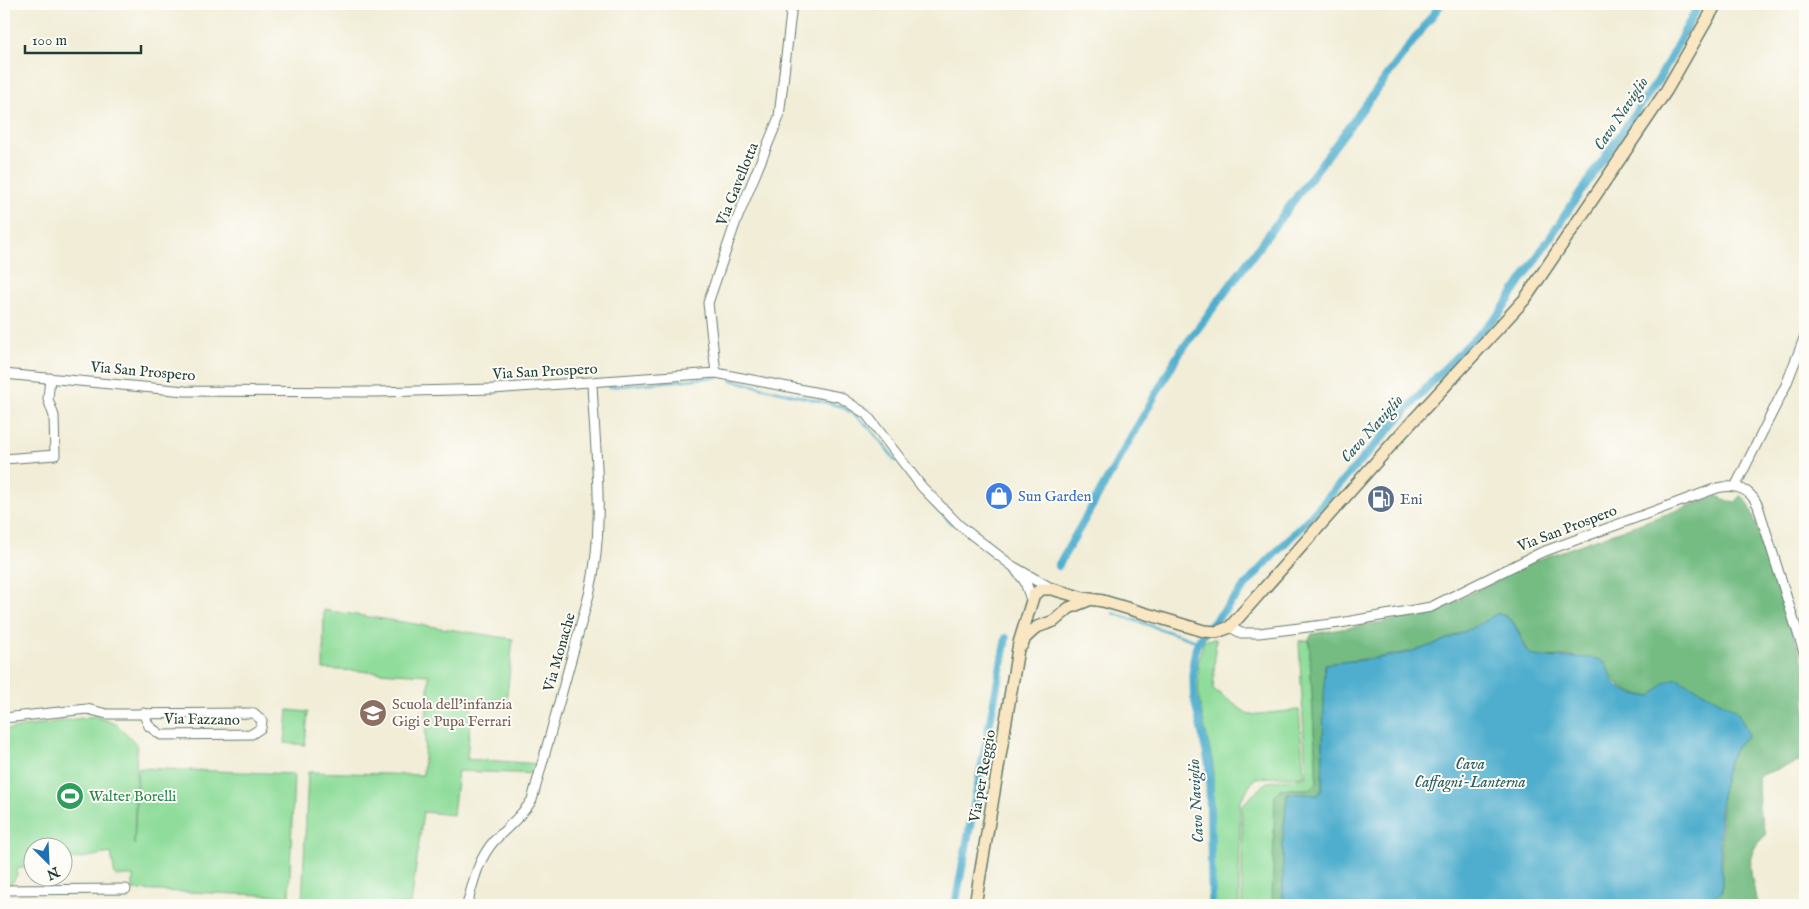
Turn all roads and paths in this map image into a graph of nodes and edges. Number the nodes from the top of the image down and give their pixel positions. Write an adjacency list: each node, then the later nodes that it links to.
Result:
1 (792, 4): 4 (street, Via Gavellotta)
2 (1716, 4): 16 (main road)
3 (1805, 336): 9 (street)
4 (716, 373): 7 (street, Via San Prospero); 10 (street, Via San Prospero)
5 (4, 374): 6 (street, Via San Prospero)
6 (50, 378): 7 (street, Via San Prospero); 8 (street)
7 (592, 383): 23 (street, Via Monache)
8 (4, 459)
9 (1735, 487): 16 (street, Via San Prospero); 18 (street)
10 (1015, 568): 11 (street, Via San Prospero); 13 (street, Via San Prospero)
11 (1055, 591): 12 (main road); 13 (main road); 14 (main road)
12 (1090, 599): 14 (main road, Via per Reggio); 16 (main road)
13 (1030, 602): 15 (main road); 17 (main road, Via per Reggio)
14 (1061, 614): 15 (main road, Via per Reggio)
15 (1045, 623): 17 (main road, Via per Reggio)
16 (1230, 627)
17 (1019, 652): 24 (main road, Via per Reggio)
18 (1805, 656)
19 (143, 713): 19 (street, Via Fazzano); 20 (street, Via Fazzano)
20 (4, 718)
21 (126, 889): 22 (street)
22 (4, 890)
23 (467, 905)
24 (975, 905)

